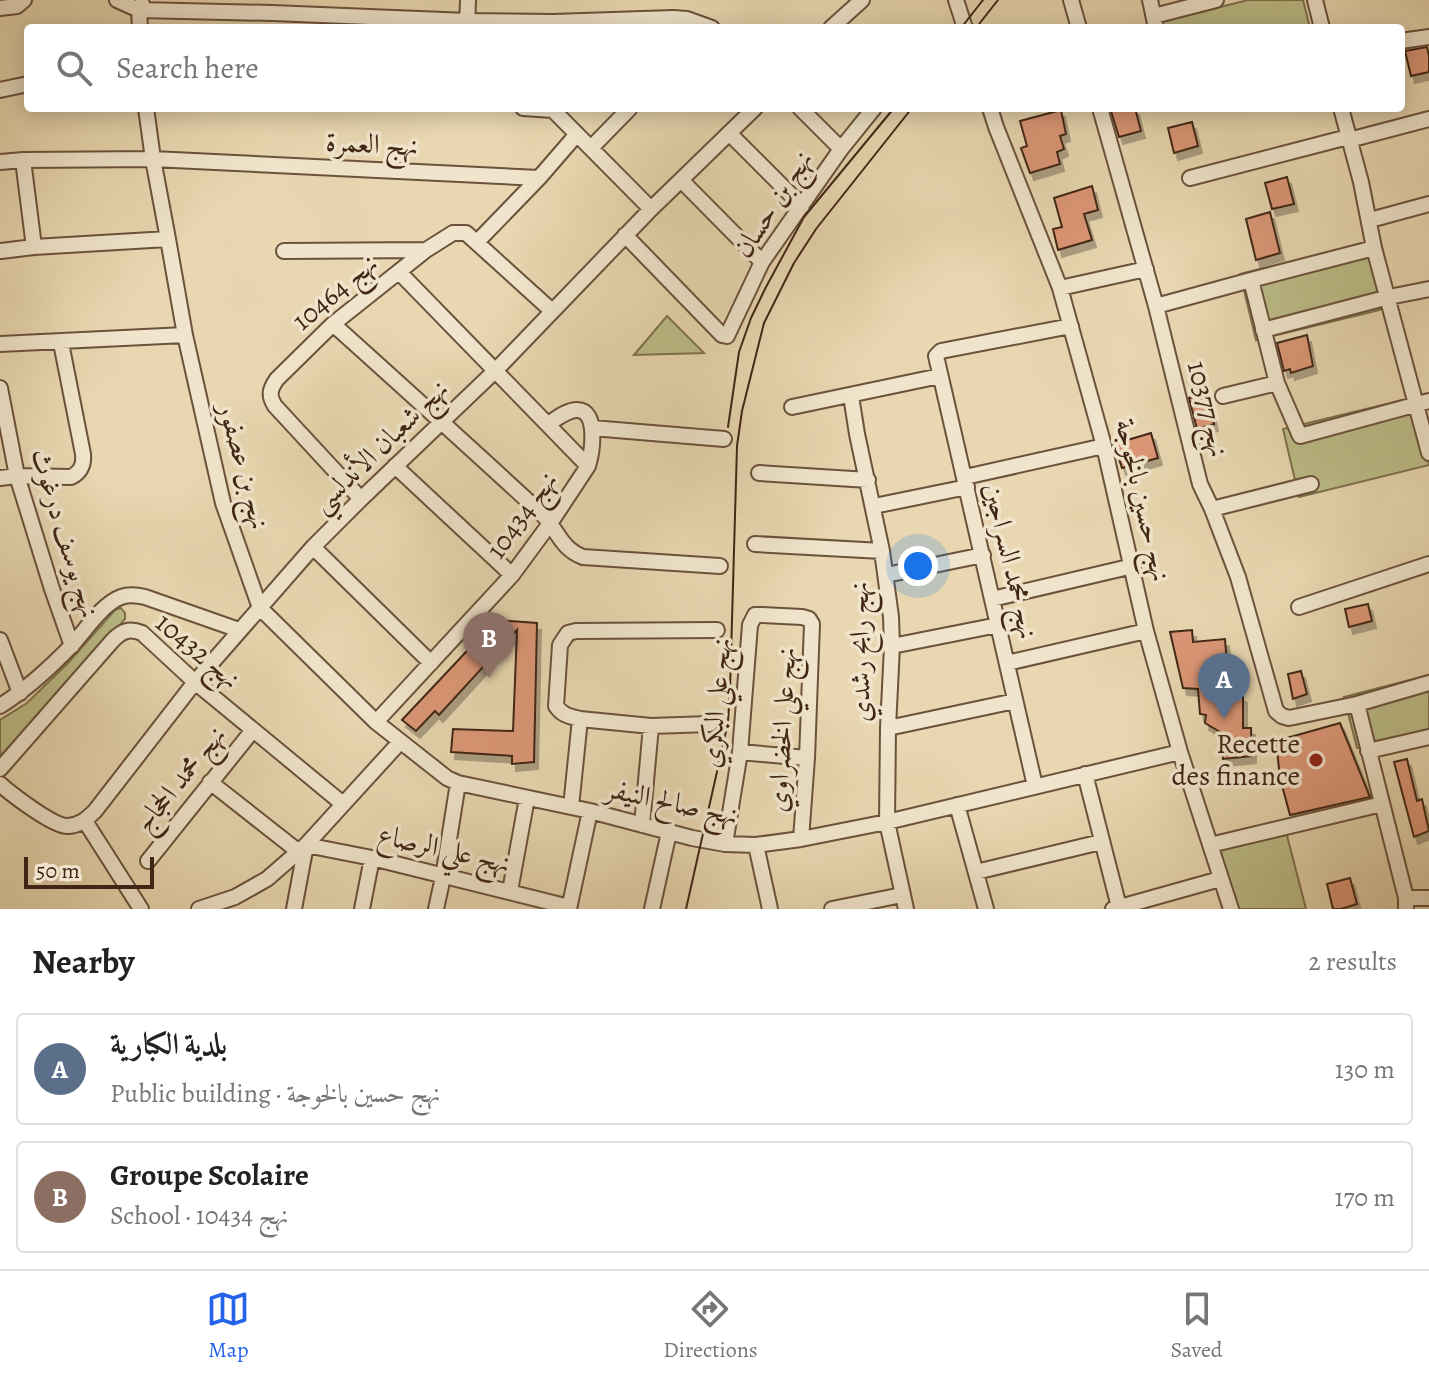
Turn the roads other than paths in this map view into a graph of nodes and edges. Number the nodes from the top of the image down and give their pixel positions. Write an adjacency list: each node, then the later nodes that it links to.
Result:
1 (24, 0): 11 (street)
2 (117, 0): 10 (street)
3 (468, 0): 14 (street)
4 (862, 0): 17 (street)
5 (956, 0): 18 (street)
6 (1071, 0): 19 (street)
7 (1150, 0): 12 (street)
8 (1216, 0): 12 (street)
9 (1315, 0): 20 (street)
10 (141, 5): 13 (street)
11 (0, 8)
12 (1155, 22)
13 (440, 24)
14 (470, 24)
15 (512, 24): 16 (street)
16 (700, 24)
17 (835, 24)
18 (960, 24)
19 (1078, 24)
20 (1321, 24)
21 (1429, 37): 22 (street)
22 (1405, 40)
23 (24, 85): 24 (street)
24 (0, 90)
25 (147, 112): 40 (street, نهج بن عصفور)
26 (555, 112): 36 (street)
27 (626, 112): 38 (street)
28 (751, 112): 35 (street, نهج شعبان الأندلسي)
29 (804, 112): 39 (street, نهج بن حسان)
30 (871, 112): 39 (street)
31 (991, 112): 62 (street, نهج حسين بالخوجة)
32 (1101, 112): 59 (street, نهج 10377)
33 (1342, 112): 37 (street)
34 (1429, 119): 37 (street)
35 (729, 133): 45 (street, نهج شعبان الأندلسي); 47 (street)
36 (577, 134): 38 (street); 43 (street)
37 (1348, 139): 44 (street); 49 (street)
38 (591, 148): 48 (street)
39 (841, 149): 47 (street, نهج بن حسان)
40 (153, 159): 41 (street, نهج العمرة); 43 (street, نهج العمرة); 51 (street, نهج بن عصفور)
41 (23, 160): 42 (street, نهج العمرة); 53 (street)
42 (0, 161)
43 (539, 178): 52 (street)
44 (1190, 178)
45 (681, 180): 48 (street, نهج شعبان الأندلسي); 58 (street)
46 (1429, 204): 49 (street)
47 (802, 206): 58 (street, نهج بن حسان)
48 (651, 209): 50 (street, نهج شعبان الأندلسي)
49 (1370, 220): 54 (street)
50 (625, 235): 58 (street, نهج بن حسان); 66 (street, نهج شعبان الأندلسي)
51 (168, 239): 53 (street); 70 (street, نهج بن عصفور)
52 (477, 242): 55 (street, نهج 10464); 66 (street)
53 (34, 247): 56 (street)
54 (1374, 248): 61 (street); 64 (street)
55 (426, 250): 57 (street); 60 (street, نهج 10464)
56 (1, 251)
57 (284, 251)
58 (762, 262)
59 (1146, 269): 62 (street); 65 (street, نهج 10377)
60 (399, 272): 67 (street, نهج 10464); 73 (street, نهج 10434)
61 (1251, 280): 65 (street); 69 (street)
62 (1060, 288): 68 (street, نهج حسين بالخوجة)
63 (1429, 289): 64 (street)
64 (1389, 297): 69 (street); 79 (street)
65 (1156, 306): 97 (street, نهج 10377)
66 (552, 311): 73 (street, نهج شعبان الأندلسي)
67 (333, 324): 81 (street); 95 (street, نهج 10464)
68 (1071, 326): 74 (street, نهج محمد السراجين); 85 (street, نهج حسين بالخوجة)
69 (1263, 330): 75 (street)
70 (185, 335): 71 (street); 110 (street, نهج بن عصفور)
71 (61, 343): 72 (street); 90 (street)
72 (0, 344)
73 (495, 371): 81 (street, نهج شعبان الأندلسي); 82 (street, نهج 10434)
74 (940, 376): 77 (street); 93 (street, نهج محمد السراجين)
75 (1277, 383): 78 (street); 79 (street)
76 (0, 388): 90 (street, نهج يوسف درغوث)
77 (851, 396): 80 (street); 92 (street, نهج رابح رشدي)
78 (1223, 396)
79 (1423, 403): 86 (street)
80 (792, 407)
81 (442, 421): 87 (street, نهج شعبان الأندلسي); 98 (street)
82 (548, 424): 83 (street); 88 (street, نهج 10434)
83 (592, 428): 84 (street); 88 (street)
84 (724, 439)
85 (1104, 446): 93 (street); 105 (street, نهج حسين بالخوجة)
86 (1429, 453)
87 (395, 466): 95 (street, نهج شعبان الأندلسي); 106 (street)
88 (588, 466): 98 (street, نهج 10434)
89 (759, 473): 92 (street)
90 (17, 476): 91 (street); 117 (street, نهج يوسف درغوث)
91 (0, 478)
92 (868, 480): 96 (street, نهج رابح رشدي)
93 (966, 482): 96 (street); 102 (street, نهج محمد السراجين)
94 (1311, 484): 97 (street)
95 (361, 499): 100 (street, نهج شعبان الأندلسي)
96 (874, 506): 101 (street, نهج رابح رشدي)
97 (1212, 509): 125 (street, نهج 10377)
98 (551, 522): 104 (street); 106 (street, نهج 10434)
99 (755, 544): 101 (street)
100 (313, 547): 110 (street, نهج شعبان الأندلسي); 119 (street)
101 (882, 551): 107 (street, نهج رابح رشدي)
102 (983, 555): 107 (street); 108 (street, نهج محمد السراجين)
103 (1429, 564): 109 (street)
104 (720, 566)
105 (1133, 566): 108 (street); 115 (street, نهج حسين بالخوجة)
106 (512, 575): 119 (street, نهج 10434)
107 (886, 575): 118 (street, نهج رابح رشدي)
108 (992, 599): 112 (street, نهج محمد السراجين)
109 (1299, 607)
110 (260, 608): 113 (street, نهج شعبان الأندلسي); 128 (street, نهج صالح النيفر)
111 (812, 624): 136 (street, نهج علي البكري); 138 (street, نهج علي الخضراوي)
112 (998, 625): 118 (street); 120 (street, نهج محمد السراجين)
113 (239, 630): 117 (street); 121 (street, نهج شعبان الأندلسي)
114 (717, 630): 127 (street)
115 (1146, 631): 120 (street); 137 (street, نهج حسين بالخوجة)
116 (0, 640): 123 (street)
117 (72, 646): 123 (street)
118 (892, 646): 131 (street, نهج رابح رشدي)
119 (431, 663): 128 (street, نهج 10434)
120 (1007, 663): 124 (street, نهج محمد السراجين)
121 (195, 682): 132 (street, نهج 10432); 139 (street, نهج 10432); 151 (street, نهج شعبان الأندلسي)
122 (1429, 683): 125 (street)
123 (20, 693): 126 (street)
124 (1015, 701): 131 (street); 144 (street, نهج محمد السراجين)
125 (1357, 704): 135 (street)
126 (0, 706)
127 (580, 719): 130 (street); 149 (street)
128 (376, 722): 134 (street, نهج صالح النيفر)
129 (710, 724): 130 (street)
130 (651, 726): 153 (street)
131 (888, 728): 152 (street, نهج رابح رشدي)
132 (253, 730): 141 (street, نهج محمد الحجاج); 146 (street, نهج 10432)
133 (1429, 737): 135 (street)
134 (400, 742): 142 (street, نهج صالح النيفر); 146 (street)
135 (1368, 751): 147 (street)
136 (740, 752): 138 (street); 157 (street, نهج علي البكري)
137 (1180, 752): 140 (street, نهج صالح النيفر); 159 (street, نهج حسين بالخوجة)
138 (807, 758): 155 (street, نهج علي الخضراوي)
139 (0, 769)
140 (1085, 774): 144 (street, نهج صالح النيفر); 156 (street)
141 (210, 782): 160 (street); 162 (street, نهج محمد الحجاج)
142 (458, 783): 145 (street, نهج صالح النيفر); 164 (street)
143 (0, 784): 151 (street)
144 (1035, 786): 148 (street, نهج صالح النيفر)
145 (527, 798): 149 (street, نهج صالح النيفر); 166 (street)
146 (343, 804): 160 (street)
147 (1382, 804): 159 (street); 169 (street)
148 (957, 805): 152 (street, نهج صالح النيفر); 163 (street)
149 (571, 807): 150 (street, نهج صالح النيفر)
150 (590, 811): 153 (street, نهج صالح النيفر); 171 (street)
151 (85, 821): 173 (street)
152 (887, 822): 155 (street, نهج صالح النيفر); 168 (street, نهج رابح رشدي)
153 (642, 825): 154 (street, نهج صالح النيفر)
154 (669, 832): 157 (street, نهج صالح النيفر); 178 (street)
155 (801, 839): 158 (street, نهج صالح النيفر)
156 (1101, 842): 163 (street); 172 (street)
157 (725, 844): 158 (street, نهج صالح النيفر)
158 (756, 845): 179 (street)
159 (1210, 845): 165 (street, نهج حسين بالخوجة)
160 (302, 848): 161 (street, نهج علي الرصاع); 174 (street); 175 (street)
161 (372, 858): 164 (street, نهج علي الرصاع); 176 (street)
162 (148, 861)
163 (976, 872): 181 (street)
164 (443, 877): 166 (street, نهج علي الرصاع); 177 (street)
165 (1220, 879): 170 (street); 182 (street, نهج حسين بالخوجة)
166 (510, 891): 171 (street, نهج علي الرصاع)
167 (1429, 898): 169 (street)
168 (904, 902): 180 (street)
169 (1406, 903)
170 (1142, 905): 172 (street)
171 (569, 908)
172 (1115, 908)
173 (141, 909)
174 (199, 909)
175 (294, 909)
176 (362, 909)
177 (436, 909)
178 (652, 909)
179 (770, 909)
180 (832, 909)
181 (986, 909)
182 (1231, 909)

